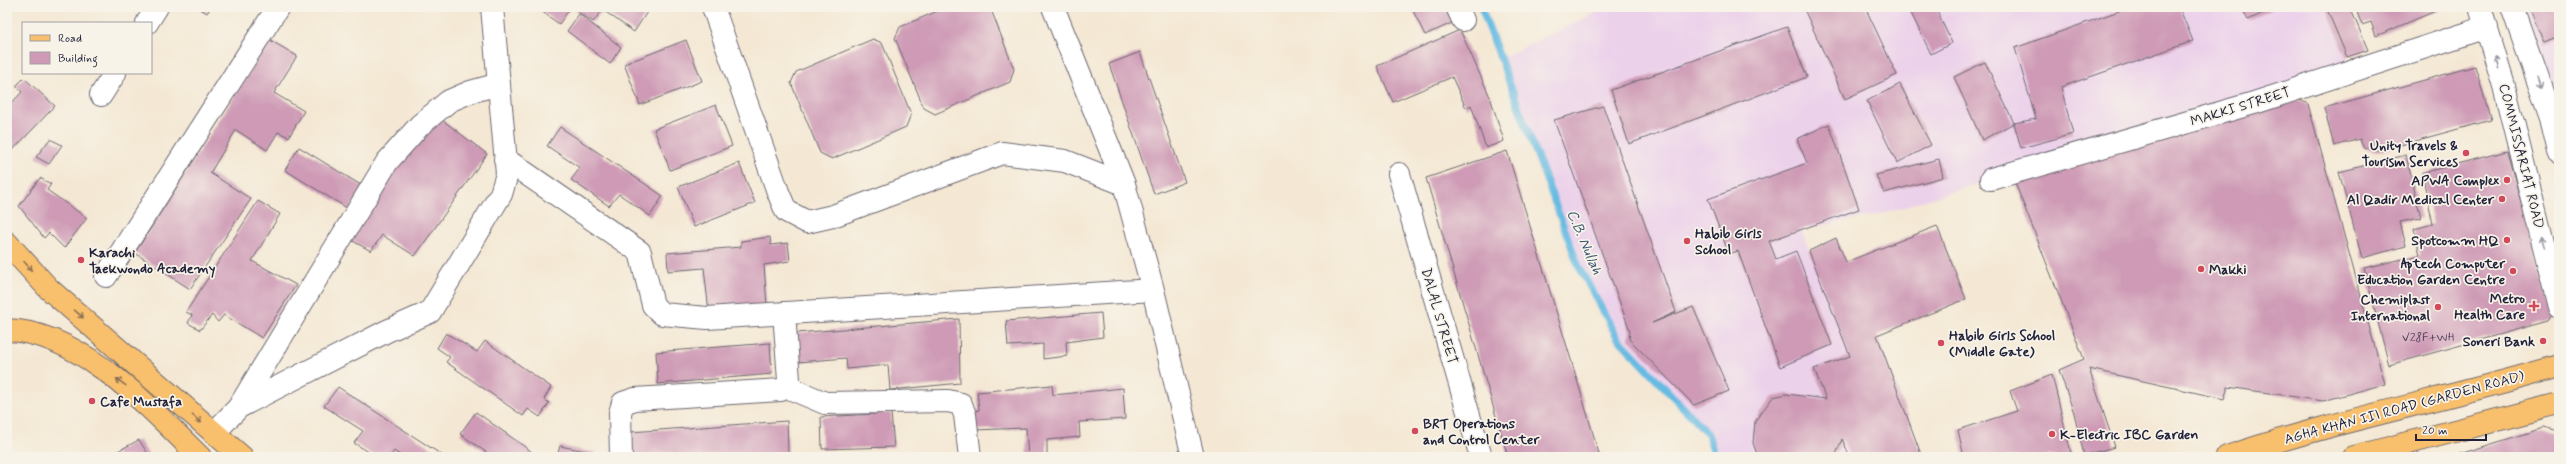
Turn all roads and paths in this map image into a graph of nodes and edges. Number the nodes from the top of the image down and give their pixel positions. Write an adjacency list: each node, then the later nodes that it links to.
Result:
1 (157, 7): 8 (street)
2 (278, 7): 19 (street)
3 (492, 7): 11 (street)
4 (713, 7): 17 (street)
5 (1053, 7): 17 (street)
6 (2480, 7): 9 (street, COMMISSARIAT ROAD)
7 (2512, 7): 13 (street, one-way to 13)
8 (148, 22)
9 (2487, 27): 16 (street, MAKKI STREET); 21 (street, COMMISSARIAT ROAD, one-way to 9)
10 (114, 74): 12 (street)
11 (499, 84): 14 (street); 27 (street)
12 (101, 95)
13 (2559, 152)
14 (505, 159): 22 (street); 27 (street)
15 (1399, 174): 35 (street, DALAL STREET)
16 (1991, 179)
17 (1124, 184): 20 (street)
18 (7, 243): 28 (main road, one-way to 28)
19 (106, 276)
20 (1153, 290): 22 (street); 34 (street)
21 (2559, 307)
22 (784, 313): 25 (street)
23 (7, 330): 29 (main road, one-way to 23)
24 (2559, 366): 36 (main road, AGHA KHAN III ROAD (GARDEN ROAD))
25 (787, 387): 32 (street); 33 (street)
26 (2559, 404): 30 (main road)
27 (239, 407): 28 (street)
28 (214, 433): 31 (main road)
29 (195, 456)
30 (2362, 456)
31 (242, 457)
32 (621, 457)
33 (970, 457)
34 (1192, 457)
35 (1481, 457)
36 (2226, 457)

